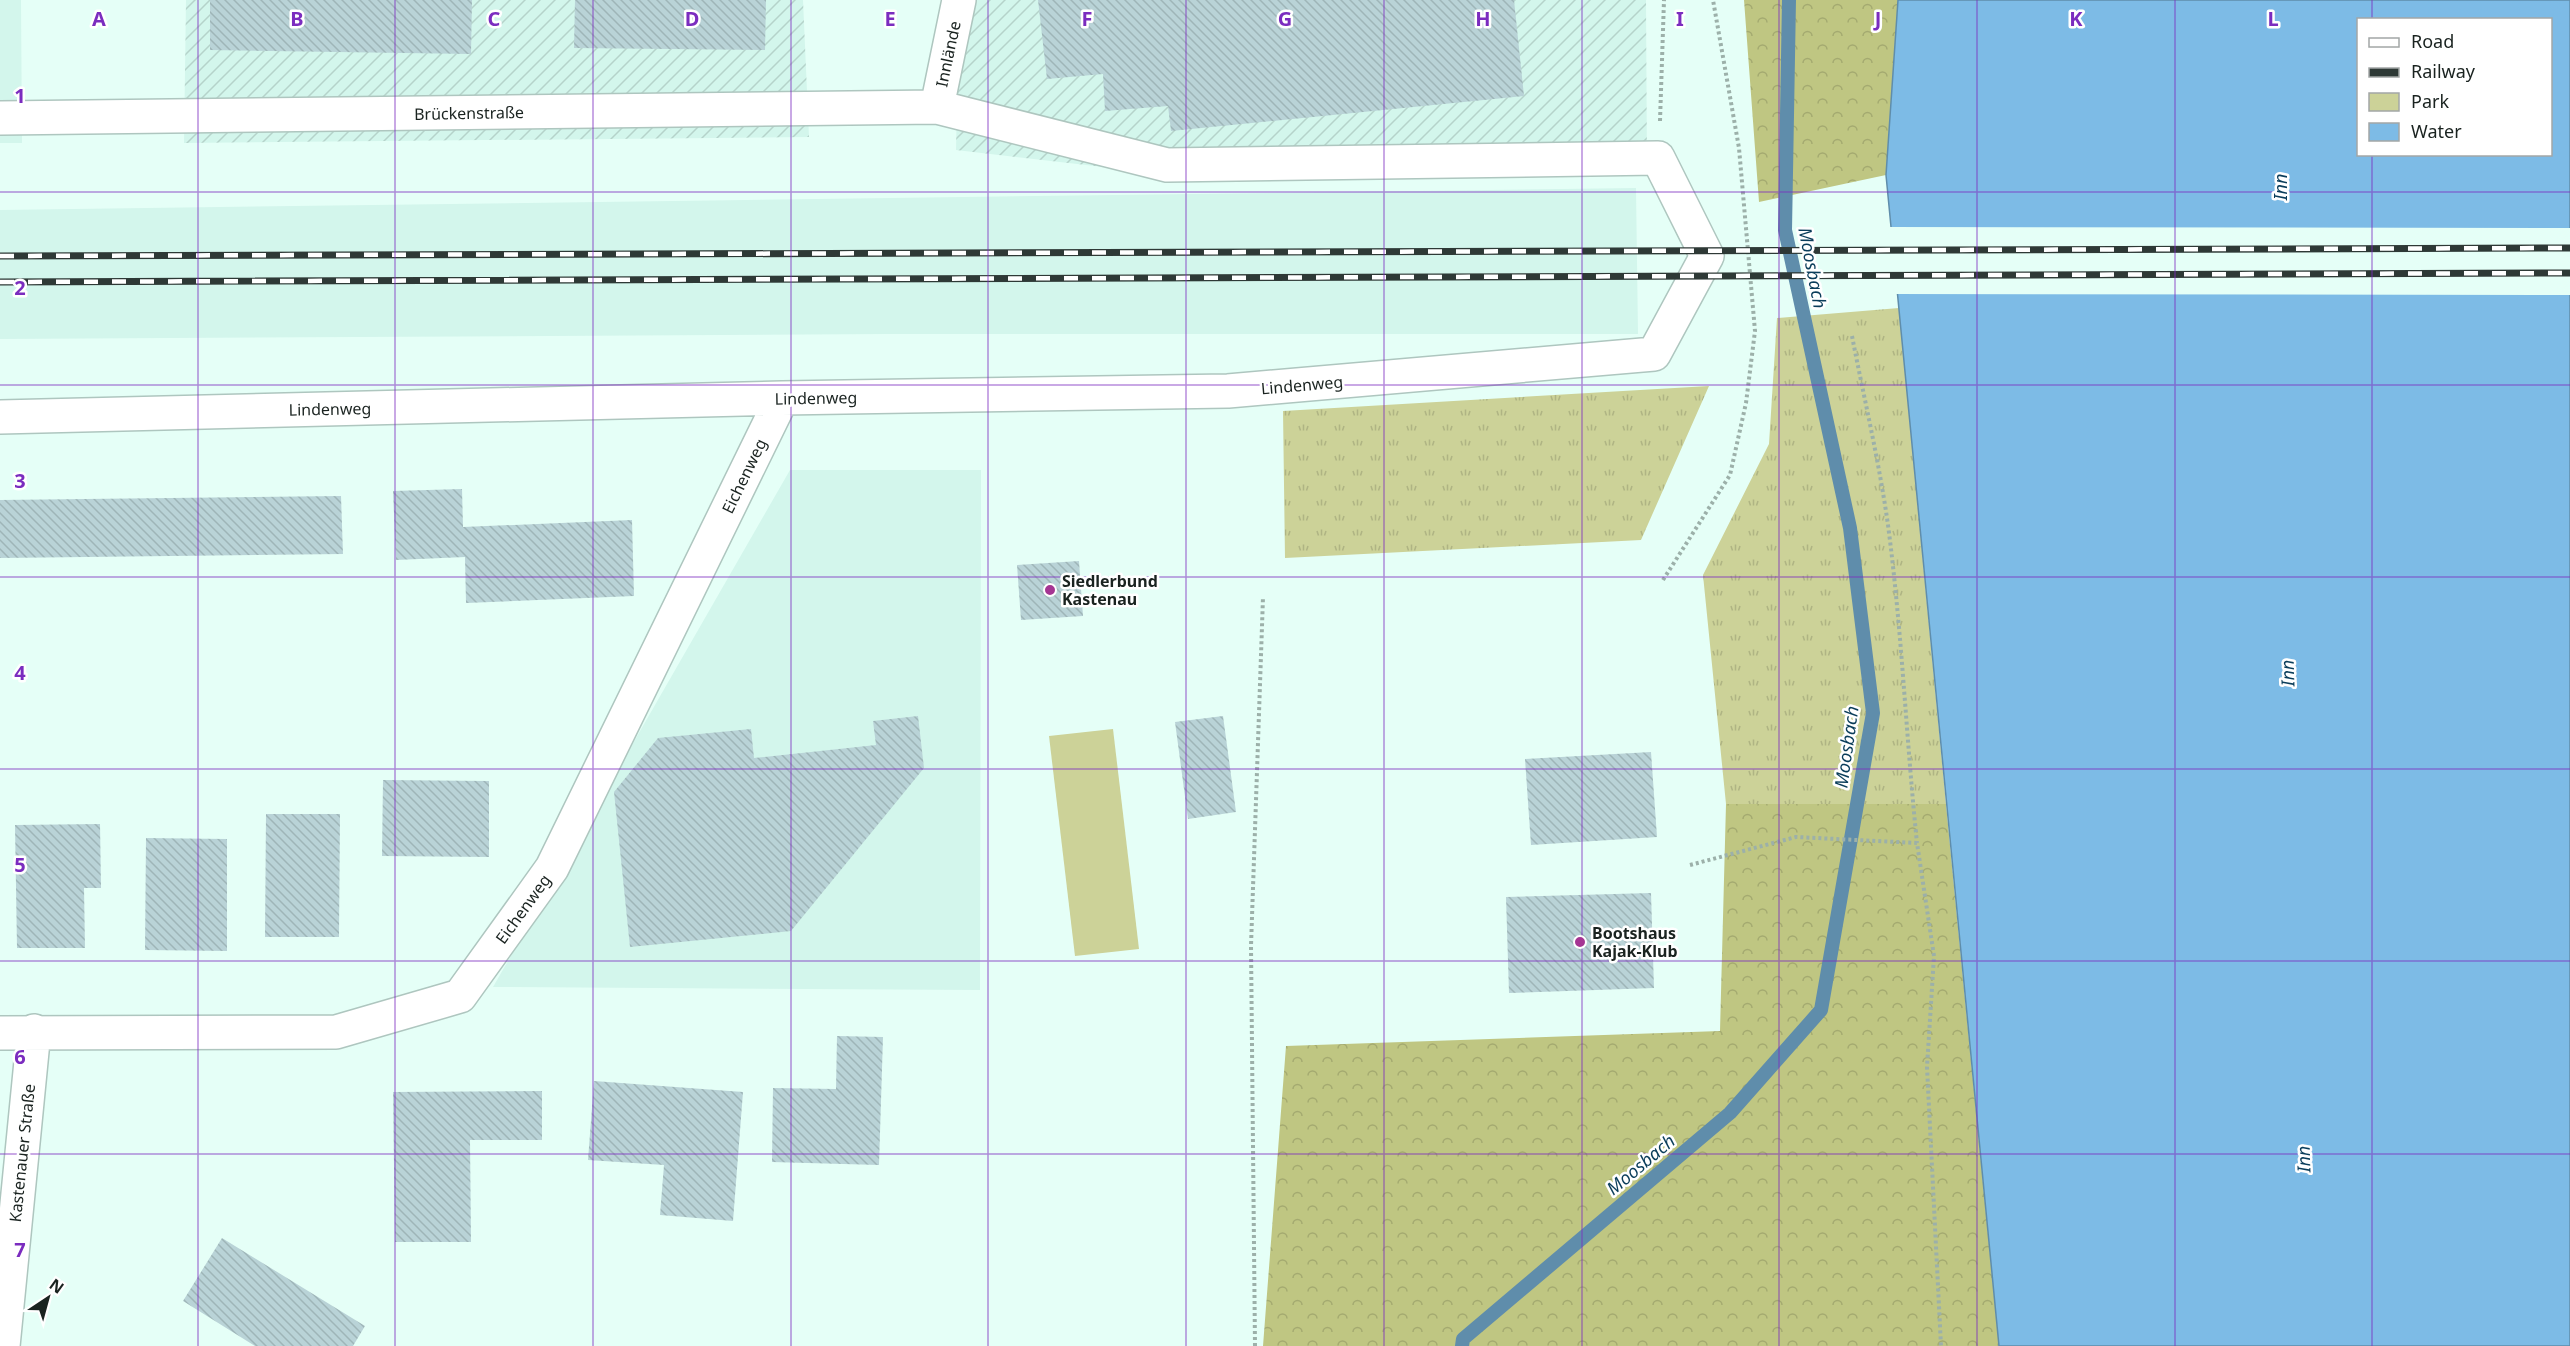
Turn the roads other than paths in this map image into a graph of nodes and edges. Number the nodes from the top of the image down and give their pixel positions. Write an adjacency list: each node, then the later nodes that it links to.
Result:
1 (959, 0): 2 (street, Innlände)
2 (938, 107): 3 (street, Brückenstraße); 4 (street, Lindenweg)
3 (0, 118)
4 (782, 398): 5 (street, Lindenweg); 6 (street, Eichenweg)
5 (0, 417)
6 (34, 1031): 7 (street, Eichenweg); 8 (street, Kastenauer Straße)
7 (0, 1032)
8 (3, 1346)

